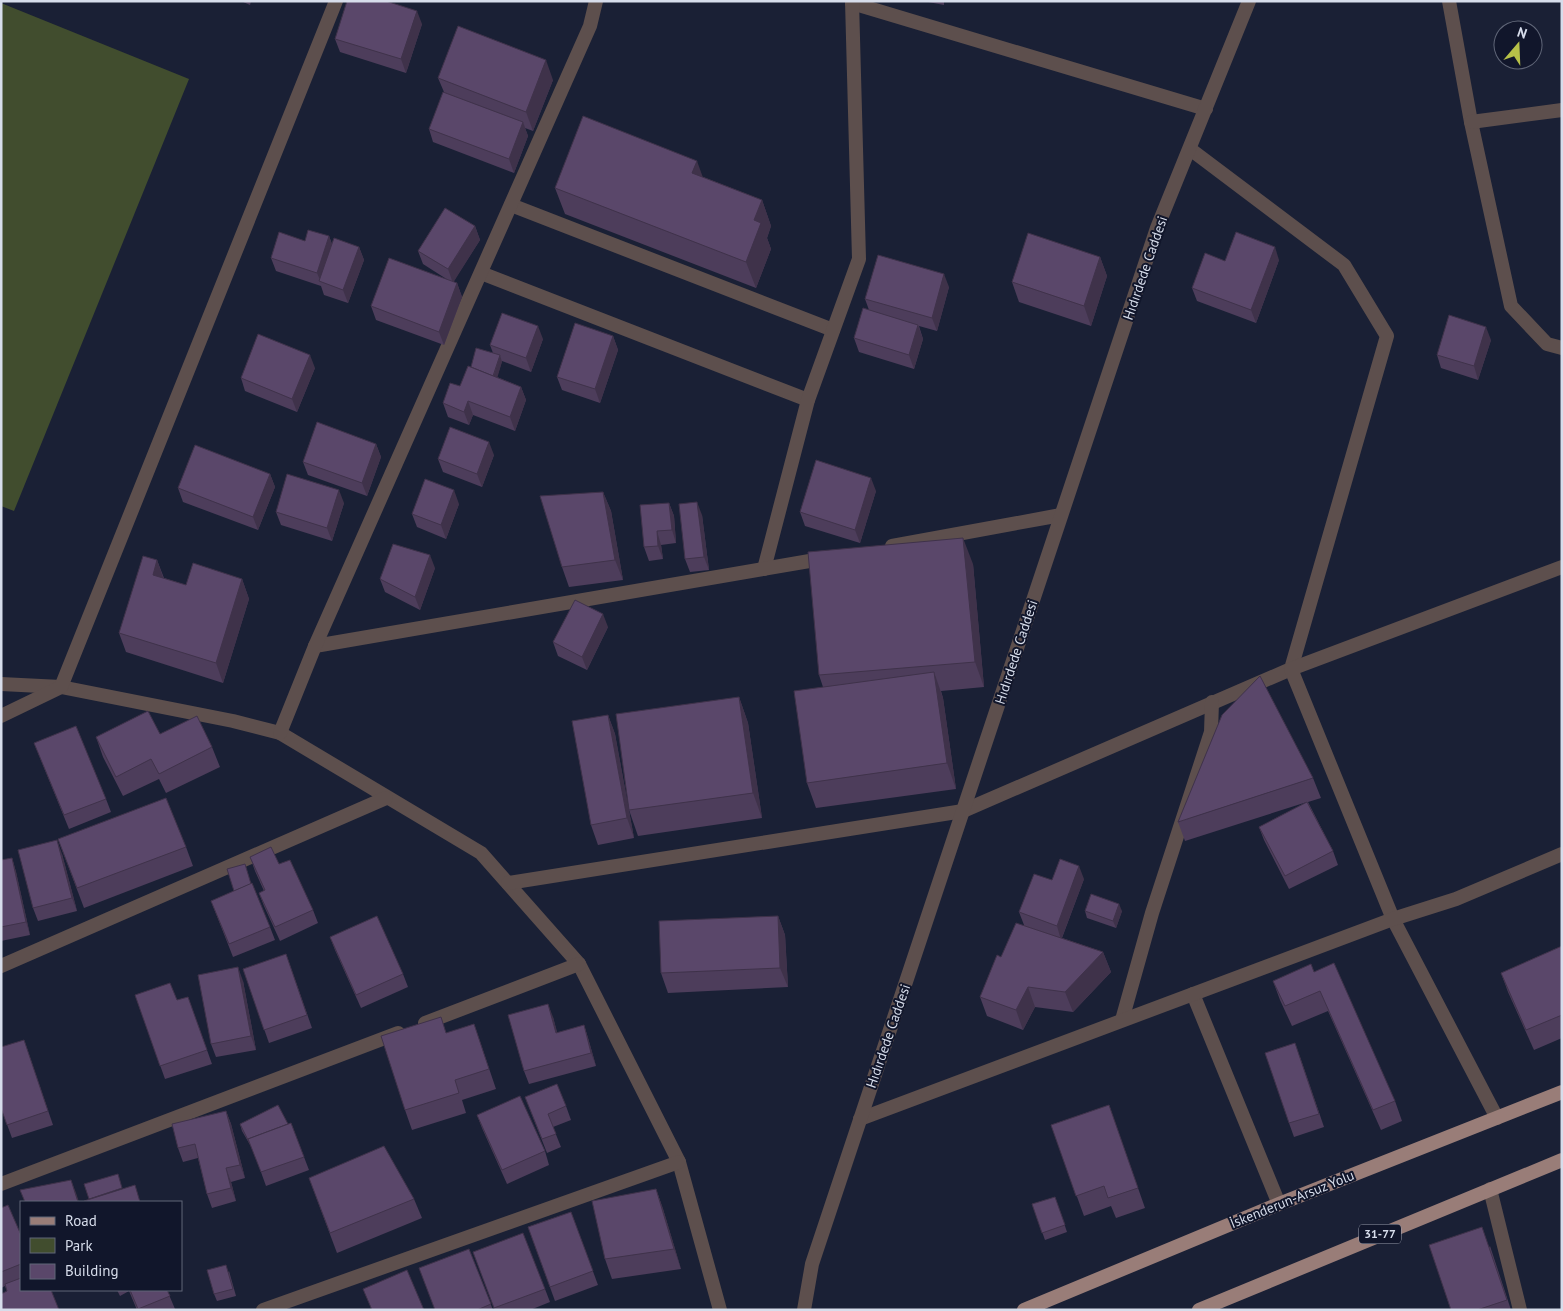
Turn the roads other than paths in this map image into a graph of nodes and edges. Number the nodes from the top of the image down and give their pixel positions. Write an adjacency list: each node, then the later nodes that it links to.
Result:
1 (336, 1): 23 (street)
2 (596, 1): 10 (street)
3 (1249, 1): 6 (street, Hıdırdede Caddesi)
4 (1449, 1): 8 (street)
5 (852, 2): 6 (street); 12 (street)
6 (1206, 109): 9 (street, Hıdırdede Caddesi)
7 (1562, 110): 8 (street)
8 (1471, 122): 13 (street)
9 (1190, 150): 15 (street, Hıdırdede Caddesi); 21 (street)
10 (511, 205): 11 (street); 12 (street)
11 (481, 273): 14 (street); 20 (street)
12 (833, 330): 14 (street)
13 (1562, 348)
14 (808, 400): 19 (street)
15 (1061, 515): 16 (street); 28 (street, Hıdırdede Caddesi)
16 (879, 548)
17 (841, 555): 19 (street)
18 (1562, 567): 21 (street)
19 (764, 569): 20 (street)
20 (315, 646): 26 (street)
21 (1291, 669): 24 (street); 31 (street)
22 (1, 684): 23 (street)
23 (61, 687): 25 (street); 26 (street)
24 (1212, 702): 28 (street); 35 (street)
25 (1, 716)
26 (280, 734): 27 (street)
27 (386, 798): 30 (street); 33 (street)
28 (963, 811): 30 (street); 38 (street, Hıdırdede Caddesi)
29 (1562, 854): 31 (street)
30 (508, 883): 32 (street)
31 (1393, 919): 34 (street); 37 (street)
32 (579, 964): 40 (street); 41 (street)
33 (1, 966)
34 (1193, 994): 35 (street); 43 (street)
35 (1122, 1020): 38 (street)
36 (1562, 1092): 37 (main road, İskenderun-Arsuz Yolu)
37 (1497, 1118): 43 (main road, İskenderun-Arsuz Yolu)
38 (860, 1119): 47 (street, Hıdırdede Caddesi)
39 (1562, 1160): 42 (main road, 31-77)
40 (679, 1162): 45 (street); 46 (street)
41 (1, 1184)
42 (1490, 1189): 44 (main road, 31-77); 49 (street)
43 (1279, 1204): 48 (main road, İskenderun-Arsuz Yolu)
44 (1207, 1308)
45 (263, 1310)
46 (720, 1310)
47 (804, 1310)
48 (1024, 1310)
49 (1520, 1310)

